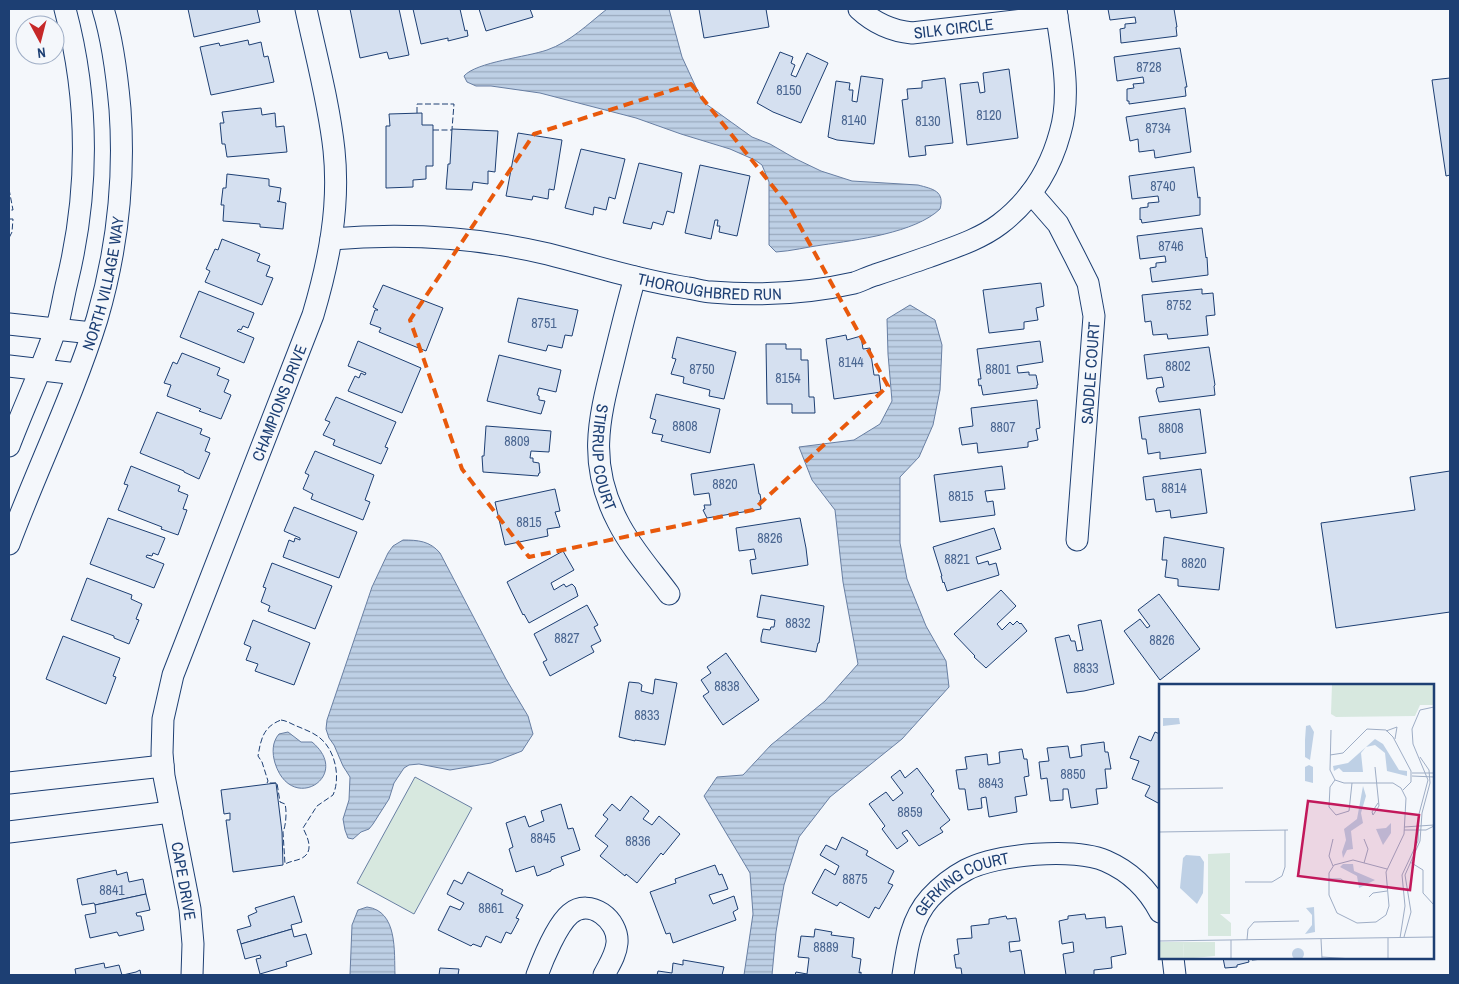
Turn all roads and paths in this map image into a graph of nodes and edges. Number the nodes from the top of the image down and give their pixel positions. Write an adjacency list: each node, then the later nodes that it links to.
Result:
1 (65, 9): 10 (street, NORTH VILLAGE WAY)
2 (102, 9): 11 (street, NORTH VILLAGE WAY)
3 (306, 9): 7 (street, CHAMPIONS DRIVE)
4 (859, 9): 5 (street, SILK CIRCLE)
5 (1056, 12): 6 (street, THOROUGHBRED RUN)
6 (1031, 193): 8 (street, THOROUGHBRED RUN); 16 (street, SADDLE COURT)
7 (331, 239): 8 (street, THOROUGHBRED RUN); 19 (street, CHAMPIONS DRIVE)
8 (634, 277): 18 (street, STIRRUP COURT)
9 (9, 324): 10 (street)
10 (55, 329): 11 (street); 13 (street, NORTH VILLAGE WAY)
11 (92, 333): 14 (street, NORTH VILLAGE WAY)
12 (9, 366): 13 (street)
13 (39, 370): 14 (street); 15 (street, NORTH VILLAGE WAY)
14 (77, 374): 17 (street, NORTH VILLAGE WAY)
15 (9, 446)
16 (1077, 540)
17 (9, 544)
18 (669, 594)
19 (163, 766): 20 (street); 21 (street, CHAMPIONS DRIVE)
20 (9, 782)
21 (166, 787): 22 (street, CAPE DRIVE)
22 (171, 812): 23 (street); 26 (street, CAPE DRIVE)
23 (9, 832)
24 (1159, 910): 29 (street, GERKING COURT)
25 (1173, 959): 30 (street)
26 (192, 975)
27 (537, 975): 28 (street)
28 (604, 975)
29 (903, 975)
30 (1175, 975)

